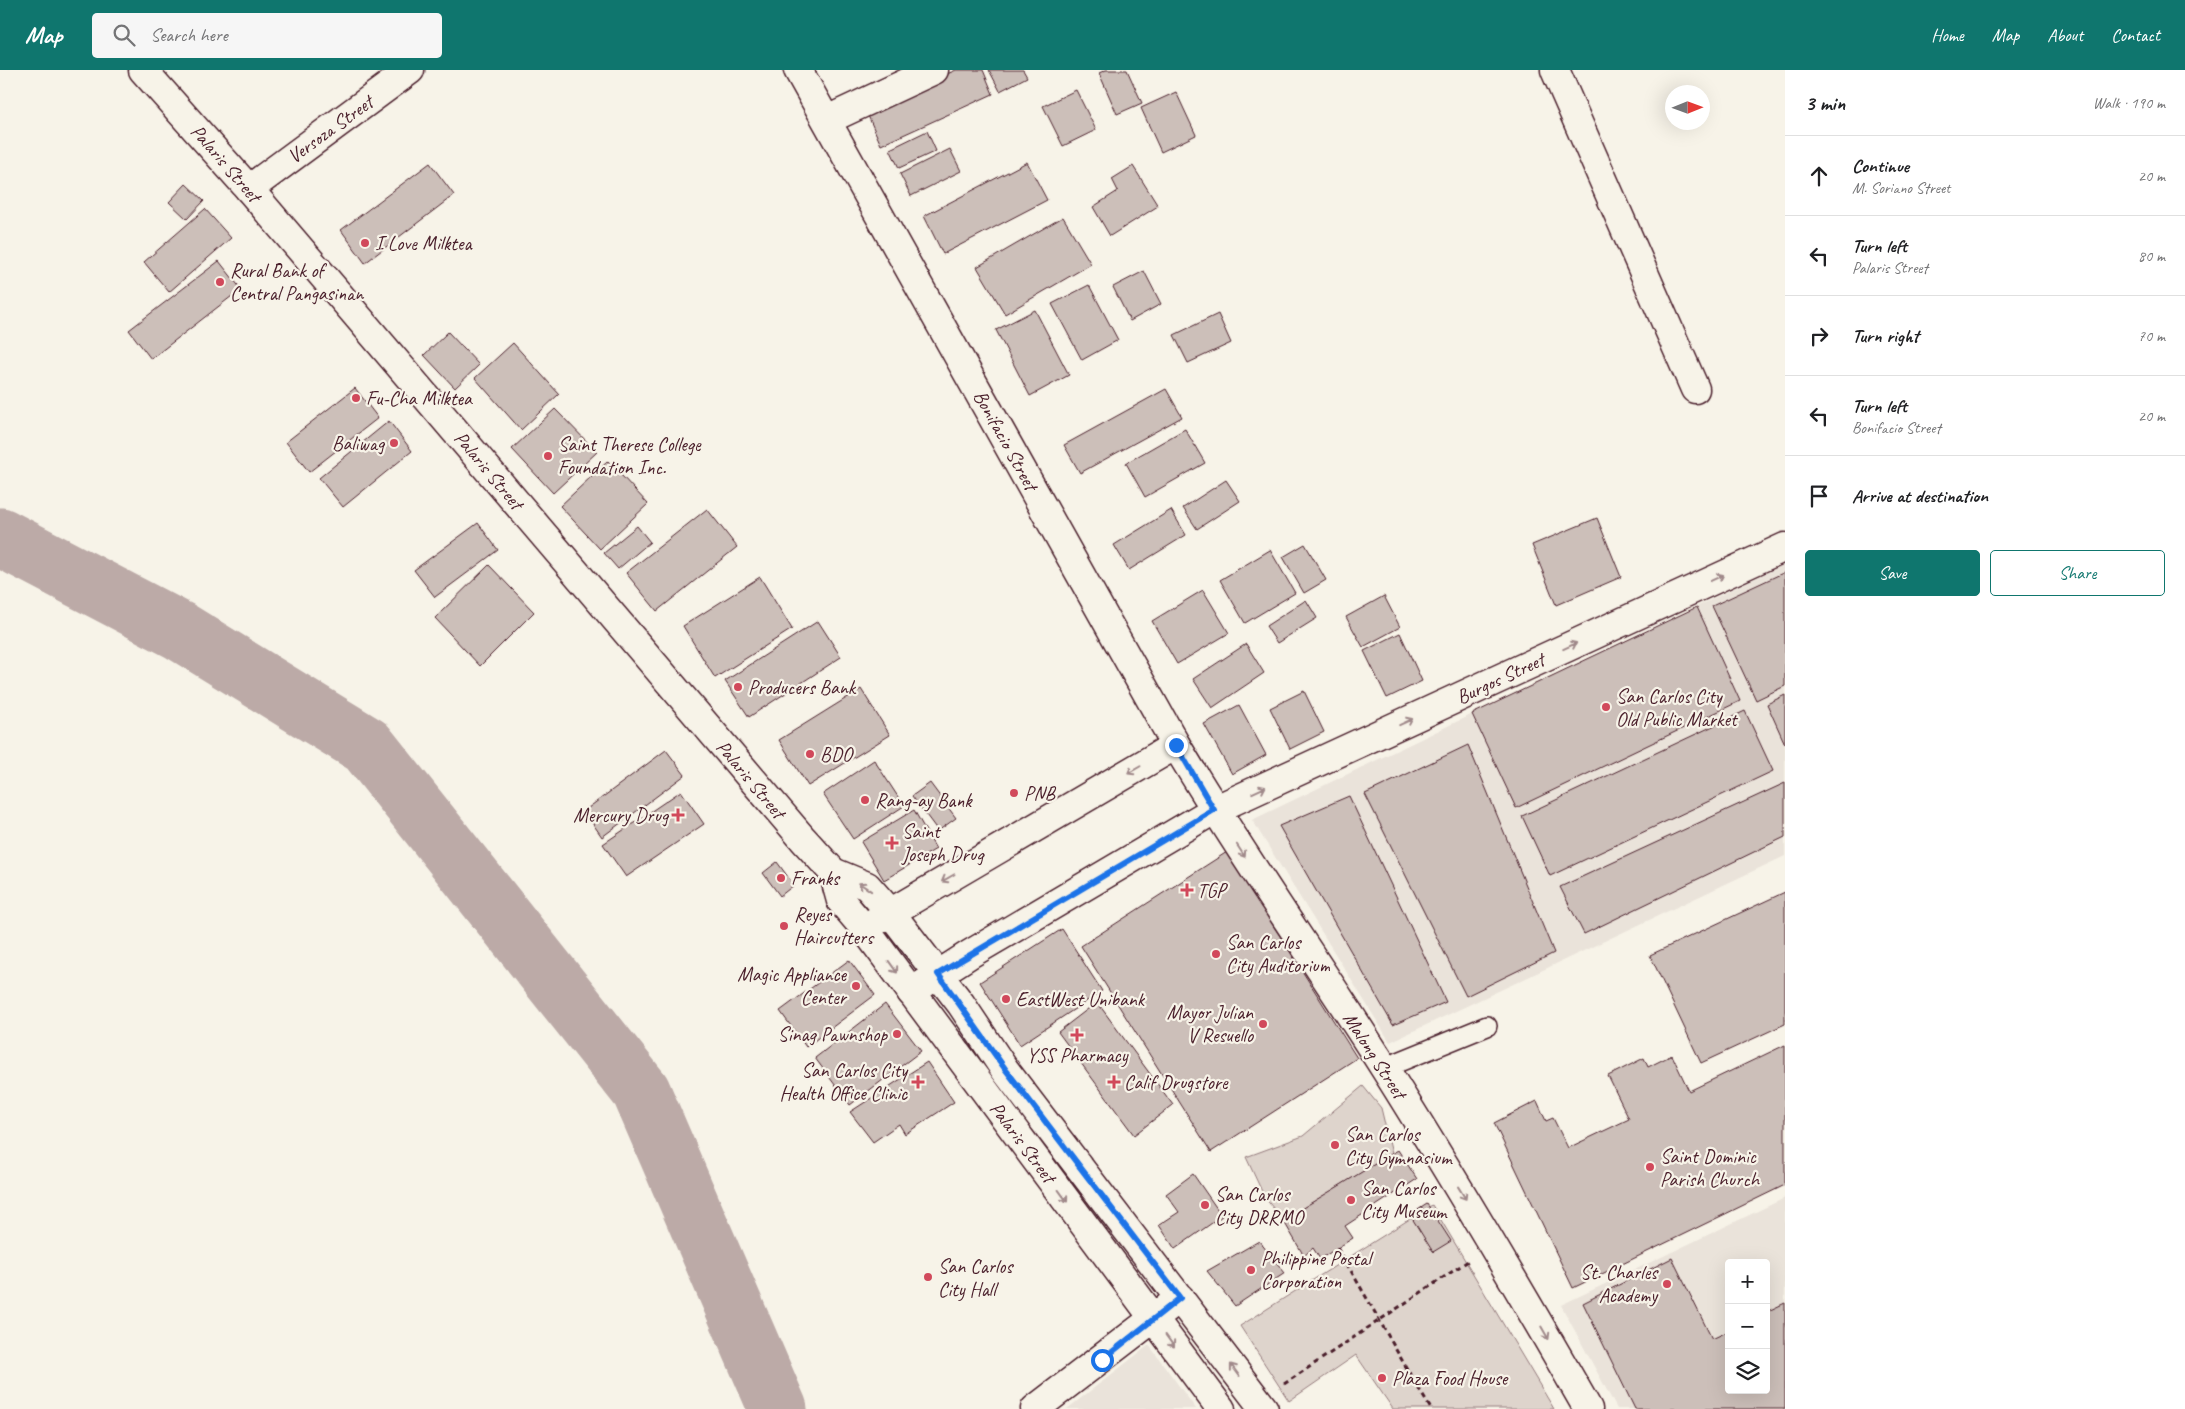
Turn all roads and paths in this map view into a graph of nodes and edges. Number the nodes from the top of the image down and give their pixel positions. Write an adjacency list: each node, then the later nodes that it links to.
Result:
1 (144, 70): 7 (street, Palaris Street)
2 (410, 70): 7 (street, Versoza Street)
3 (798, 70): 6 (street, Bonifacio Street)
4 (934, 70): 6 (street)
5 (1555, 70): 8 (street)
6 (827, 120): 10 (street, Bonifacio Street)
7 (249, 188): 12 (street, Palaris Street)
8 (1695, 389)
9 (1785, 547): 11 (street, Burgos Street, one-way to 9)
10 (1176, 745): 11 (street, Bonifacio Street); 13 (street, one-way to 13)
11 (1214, 810): 15 (street, Burgos Street); 18 (street, Malong Street, one-way to 18)
12 (833, 872): 13 (street, Palaris Street, one-way to 12); 14 (street, Palaris Street)
13 (890, 912): 14 (street); 15 (street, Palaris Street)
14 (864, 928): 16 (street, Palaris Street, one-way to 16)
15 (938, 974): 16 (street, Burgos Street); 21 (street, Palaris Street)
16 (911, 992): 22 (street, Palaris Street, one-way to 22)
17 (1487, 1026): 18 (lane)
18 (1384, 1068): 19 (street, Malong Street, one-way to 19)
19 (1493, 1244): 23 (path); 28 (street, Malong Street, one-way to 28)
20 (1337, 1248): 23 (path)
21 (1180, 1298): 22 (street); 24 (street, Palaris Street, one-way to 21)
22 (1154, 1319): 25 (street); 26 (street, Palaris Street, one-way to 26)
23 (1380, 1320): 24 (path); 27 (path)
24 (1261, 1405)
25 (1035, 1409)
26 (1221, 1409)
27 (1431, 1409)
28 (1588, 1409)

